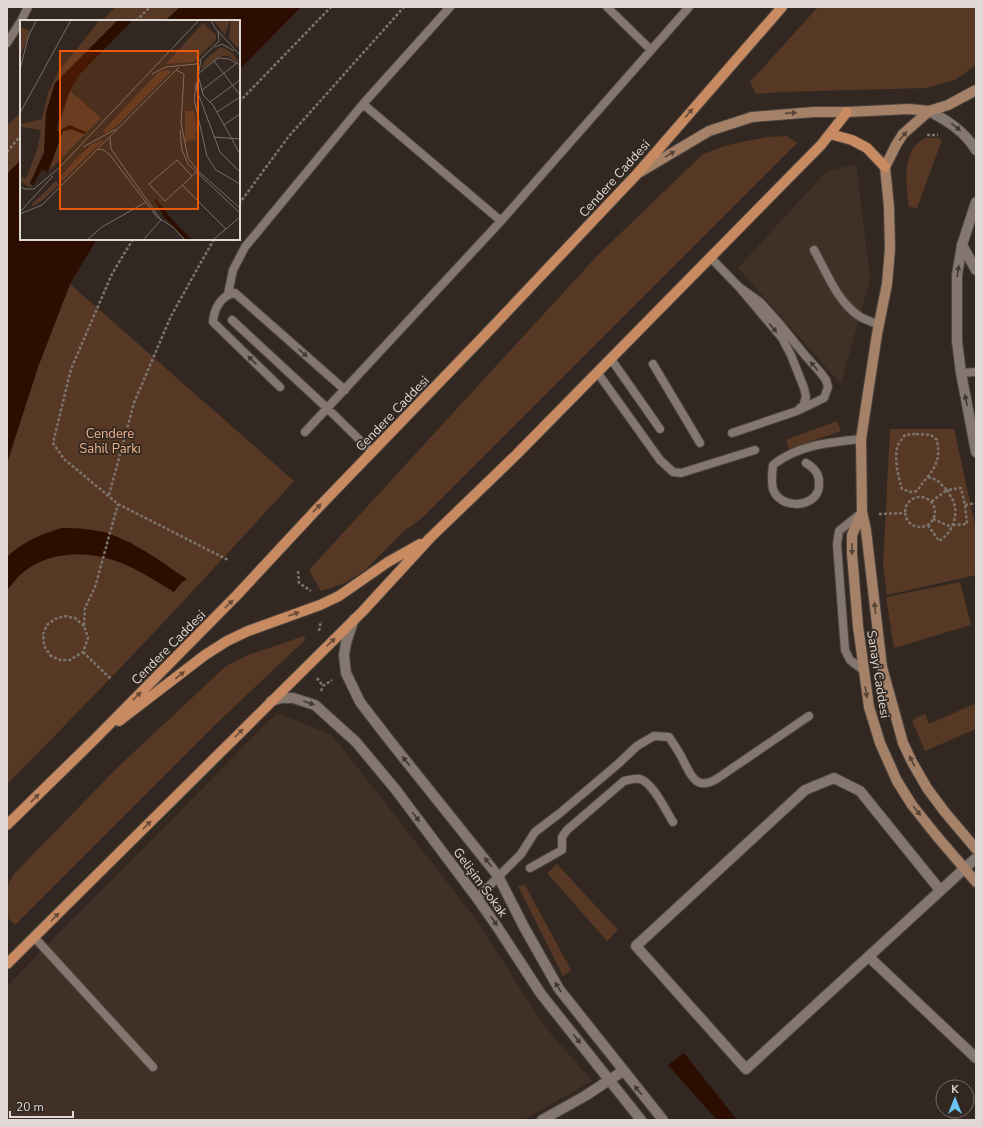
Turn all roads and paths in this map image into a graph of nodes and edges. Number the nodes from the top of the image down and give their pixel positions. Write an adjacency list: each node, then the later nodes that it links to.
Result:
1 (28, 7): 9 (lane)
2 (150, 7): 10 (path)
3 (331, 7): 15 (path)
4 (404, 7): 28 (path)
5 (450, 7): 16 (lane)
6 (607, 7): 13 (lane)
7 (689, 7): 13 (lane)
8 (782, 7): 26 (main road, Cendere Caddesi, one-way to 8)
9 (22, 20)
10 (137, 20)
11 (20, 23): 12 (lane)
12 (7, 43)
13 (651, 50): 29 (lane)
14 (976, 90): 17 (main road)
15 (240, 101)
16 (363, 104): 29 (lane); 37 (lane)
17 (929, 111): 18 (main road); 19 (street, one-way to 19); 25 (main road, one-way to 17)
18 (847, 112): 20 (main road); 26 (main road, one-way to 18)
19 (959, 129): 21 (path); 23 (street)
20 (830, 134): 25 (main road); 34 (main road)
21 (921, 135)
22 (20, 136): 24 (path)
23 (976, 150)
24 (7, 152)
25 (885, 167): 39 (main road, Sanayi Caddesi)
26 (637, 174): 57 (main road, Cendere Caddesi)
27 (976, 202): 32 (street)
28 (240, 203)
29 (501, 220): 48 (lane)
30 (132, 240): 63 (path)
31 (213, 240): 63 (path)
32 (962, 244): 35 (street); 44 (street, one-way to 32)
33 (814, 250): 39 (lane)
34 (710, 257): 36 (lane); 40 (main road)
35 (976, 270)
36 (739, 287): 46 (lane, one-way to 46); 47 (lane, one-way to 36)
37 (228, 294): 45 (lane, one-way to 37); 48 (lane, one-way to 48)
38 (232, 320): 49 (lane)
39 (879, 325): 54 (main road, Sanayi Caddesi)
40 (611, 359): 42 (main road); 51 (lane)
41 (654, 364): 55 (lane)
42 (597, 372): 56 (lane); 75 (main road)
43 (976, 372): 44 (lane)
44 (961, 373): 58 (street, one-way to 44)
45 (280, 388)
46 (804, 388): 47 (lane); 50 (lane)
47 (828, 388): 50 (lane)
48 (344, 390): 49 (lane)
49 (327, 408): 52 (lane); 57 (lane)
50 (797, 411): 53 (lane)
51 (660, 429)
52 (305, 432)
53 (732, 433)
54 (861, 439): 59 (lane); 69 (main road, Sanayi Caddesi)
55 (700, 444)
56 (755, 450)
57 (372, 452): 88 (main road, Cendere Caddesi, one-way to 57)
58 (976, 452)
59 (806, 463)
60 (928, 476): 61 (path); 62 (path); 62 (path)
61 (947, 490): 65 (path); 68 (path); 74 (path)
62 (915, 492): 64 (path)
63 (109, 495): 67 (path)
64 (917, 497): 65 (path); 70 (path)
65 (931, 502): 72 (path)
66 (976, 503): 68 (path)
67 (118, 504): 76 (path); 80 (path)
68 (965, 505): 74 (path)
69 (862, 512): 82 (main road, Sanayi Caddesi, one-way to 82); 82 (lane); 91 (main road, Sanayi Caddesi, one-way to 69)
70 (904, 513): 71 (path); 73 (path)
71 (875, 514)
72 (933, 519): 73 (path); 74 (path)
73 (928, 525): 74 (path)
74 (952, 526)
75 (430, 538): 79 (main road); 88 (main road, one-way to 75)
76 (228, 560)
77 (298, 571): 78 (path)
78 (316, 595)
79 (354, 618): 86 (main road, one-way to 79); 95 (street, one-way to 79)
80 (84, 626): 81 (path); 81 (path)
81 (83, 652): 85 (path)
82 (863, 670): 94 (main road, Sanayi Caddesi, one-way to 94)
83 (315, 676): 84 (path)
84 (334, 678)
85 (112, 680)
86 (271, 701): 98 (street, Gelişim Sokak, one-way to 98); 99 (main road, one-way to 86)
87 (809, 716): 95 (lane)
88 (93, 740): 90 (main road, Cendere Caddesi, one-way to 88)
89 (673, 822): 93 (lane)
90 (7, 825)
91 (976, 848)
92 (976, 858): 94 (street)
93 (530, 868)
94 (964, 869): 96 (main road, Sanayi Caddesi); 97 (street)
95 (498, 876): 98 (lane); 104 (street, one-way to 95)
96 (976, 882)
97 (940, 890): 100 (street); 100 (street)
98 (477, 898): 105 (street, Gelişim Sokak, one-way to 105)
99 (34, 937): 101 (main road); 103 (lane)
100 (869, 957): 102 (street)
101 (7, 964)
102 (976, 1058)
103 (153, 1067)
104 (624, 1071): 105 (street); 108 (street, one-way to 104)
105 (609, 1080): 106 (street); 107 (street, Gelişim Sokak)
106 (542, 1120)
107 (641, 1120)
108 (663, 1120)

